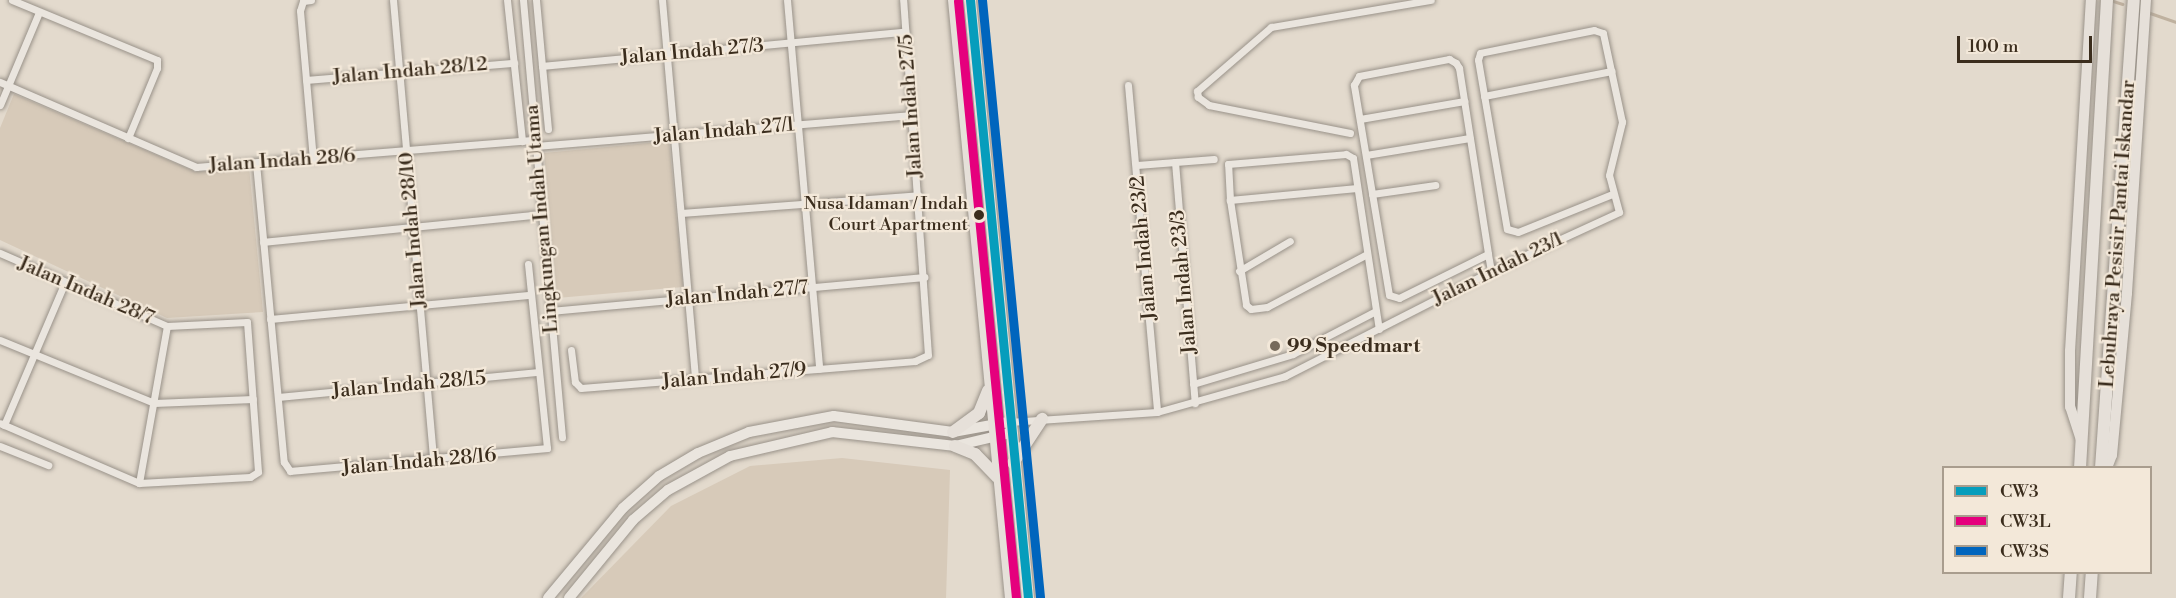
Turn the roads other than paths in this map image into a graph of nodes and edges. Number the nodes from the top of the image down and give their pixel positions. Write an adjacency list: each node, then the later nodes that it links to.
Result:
1 (12, 0): 17 (street)
2 (393, 0): 24 (street, Jalan Indah 28/10)
3 (507, 0): 21 (street)
4 (523, 0): 41 (street, Lingkungan Indah Utama)
5 (536, 0): 22 (street)
6 (662, 0): 20 (street)
7 (787, 0): 19 (street)
8 (903, 0): 18 (street, Jalan Indah 27/5)
9 (954, 0): 85 (highway)
10 (970, 0): 96 (highway)
11 (1431, 0): 36 (street)
12 (2091, 0): 100 (main road)
13 (2107, 0): 100 (highway, Lebuhraya Pesisir Pantai Iskandar)
14 (2134, 0): 107 (highway, Lebuhraya Pesisir Pantai Iskandar)
15 (2146, 0): 108 (main road)
16 (307, 1): 25 (street)
17 (39, 12): 28 (street); 38 (street)
18 (905, 32): 19 (street, Jalan Indah 27/3); 32 (street, Jalan Indah 27/5)
19 (790, 43): 20 (street, Jalan Indah 27/3); 34 (street)
20 (667, 54): 22 (street, Jalan Indah 27/3); 37 (street)
21 (514, 63): 24 (street, Jalan Indah 28/12); 40 (street)
22 (542, 66): 35 (street)
23 (1612, 71): 29 (street); 29 (street); 52 (street)
24 (400, 73): 25 (street, Jalan Indah 28/12); 42 (street, Jalan Indah 28/10)
25 (306, 80): 44 (street)
26 (0, 82): 28 (street, Jalan Indah 28/6)
27 (1128, 85): 48 (street, Jalan Indah 23/2)
28 (8, 86): 31 (street); 38 (street, Jalan Indah 28/6)
29 (1484, 96): 52 (street)
30 (1464, 101): 33 (street); 33 (street); 39 (street)
31 (0, 105)
32 (912, 115): 34 (street, Jalan Indah 27/1); 53 (street, Jalan Indah 27/5)
33 (1360, 119): 43 (street)
34 (798, 125): 37 (street, Jalan Indah 27/1); 55 (street)
35 (548, 129)
36 (1350, 133)
37 (674, 135): 41 (street, Jalan Indah 27/1); 56 (street)
38 (128, 138): 47 (street, Jalan Indah 28/6)
39 (1470, 138): 43 (street); 63 (street)
40 (522, 141): 41 (street, Jalan Indah 28/6); 42 (street, Jalan Indah 28/6)
41 (536, 143): 57 (street, Lingkungan Indah Utama)
42 (406, 152): 44 (street, Jalan Indah 28/6); 58 (street, Jalan Indah 28/10)
43 (1366, 155): 51 (street)
44 (313, 159): 47 (street, Jalan Indah 28/6)
45 (1214, 159): 46 (street)
46 (1175, 162): 48 (street); 86 (street, Jalan Indah 23/3)
47 (256, 163): 60 (street)
48 (1137, 165): 92 (street, Jalan Indah 23/2)
49 (1435, 185): 51 (street)
50 (1358, 188): 54 (street); 54 (street); 62 (street)
51 (1372, 194): 63 (street)
52 (1612, 194): 66 (street, Jalan Indah 23/1)
53 (918, 195): 55 (street); 67 (street, Jalan Indah 27/5)
54 (1230, 200): 65 (street)
55 (805, 204): 56 (street); 69 (street)
56 (681, 213): 71 (street)
57 (542, 214): 58 (street); 73 (street, Lingkungan Indah Utama)
58 (413, 227): 60 (street); 72 (street, Jalan Indah 28/10)
59 (1290, 241): 65 (street)
60 (263, 242): 75 (street)
61 (0, 253): 68 (street, Jalan Indah 28/7)
62 (1367, 254): 65 (street); 74 (street)
63 (1488, 254): 66 (street)
64 (528, 264): 70 (street)
65 (1239, 270)
66 (1491, 271): 77 (street, Jalan Indah 23/1)
67 (924, 277): 69 (street, Jalan Indah 27/7); 81 (street, Jalan Indah 27/5)
68 (65, 282): 76 (street, Jalan Indah 28/7); 80 (street)
69 (812, 287): 71 (street, Jalan Indah 27/7); 82 (street)
70 (531, 296): 72 (street); 83 (street)
71 (689, 298): 73 (street, Jalan Indah 27/7); 84 (street)
72 (420, 306): 75 (street); 87 (street, Jalan Indah 28/10)
73 (550, 311): 99 (street, Lingkungan Indah Utama)
74 (1376, 311): 77 (street); 86 (street)
75 (270, 319): 88 (street)
76 (167, 326): 89 (street, Jalan Indah 28/7); 90 (street)
77 (1379, 329): 91 (street, Jalan Indah 23/1)
78 (0, 340): 80 (street)
79 (571, 350): 84 (street, Jalan Indah 27/9)
80 (34, 355): 90 (street); 95 (street)
81 (928, 355): 82 (street, Jalan Indah 27/9)
82 (819, 369): 84 (street, Jalan Indah 27/9)
83 (539, 372): 87 (street, Jalan Indah 28/15); 103 (street, Jalan Indah 28/16)
84 (694, 379)
85 (991, 384): 97 (highway); 98 (highway)
86 (1193, 384): 91 (street, Jalan Indah 23/3)
87 (427, 385): 88 (street, Jalan Indah 28/15); 103 (street, Jalan Indah 28/10)
88 (278, 397): 103 (street, Jalan Indah 28/16)
89 (253, 399): 90 (street); 110 (street)
90 (153, 403): 110 (street)
91 (1195, 403): 92 (street, Jalan Indah 23/1)
92 (1157, 412): 93 (street, Jalan Indah 23/1)
93 (1042, 419): 94 (street, Jalan Indah 23/1); 104 (highway)
94 (1025, 422): 96 (street, Jalan Indah 23/1); 96 (street)
95 (2, 424): 110 (street)
96 (1009, 427): 97 (main road); 104 (highway)
97 (993, 431): 98 (main road); 102 (main road); 109 (highway)
98 (953, 432): 113 (main road)
99 (562, 437)
100 (2081, 440): 106 (highway, Lebuhraya Pesisir Pantai Iskandar)
101 (0, 446): 105 (street)
102 (955, 446): 109 (highway); 114 (main road)
103 (433, 460)
104 (1013, 463): 116 (highway)
105 (48, 465)
106 (2080, 466)
107 (2101, 466)
108 (2108, 466)
109 (997, 478): 115 (highway)
110 (140, 483)
111 (2071, 574): 117 (highway)
112 (2092, 574): 118 (highway)
113 (548, 598)
114 (569, 598)
115 (1011, 598)
116 (1028, 598)
117 (2068, 598)
118 (2090, 598)

